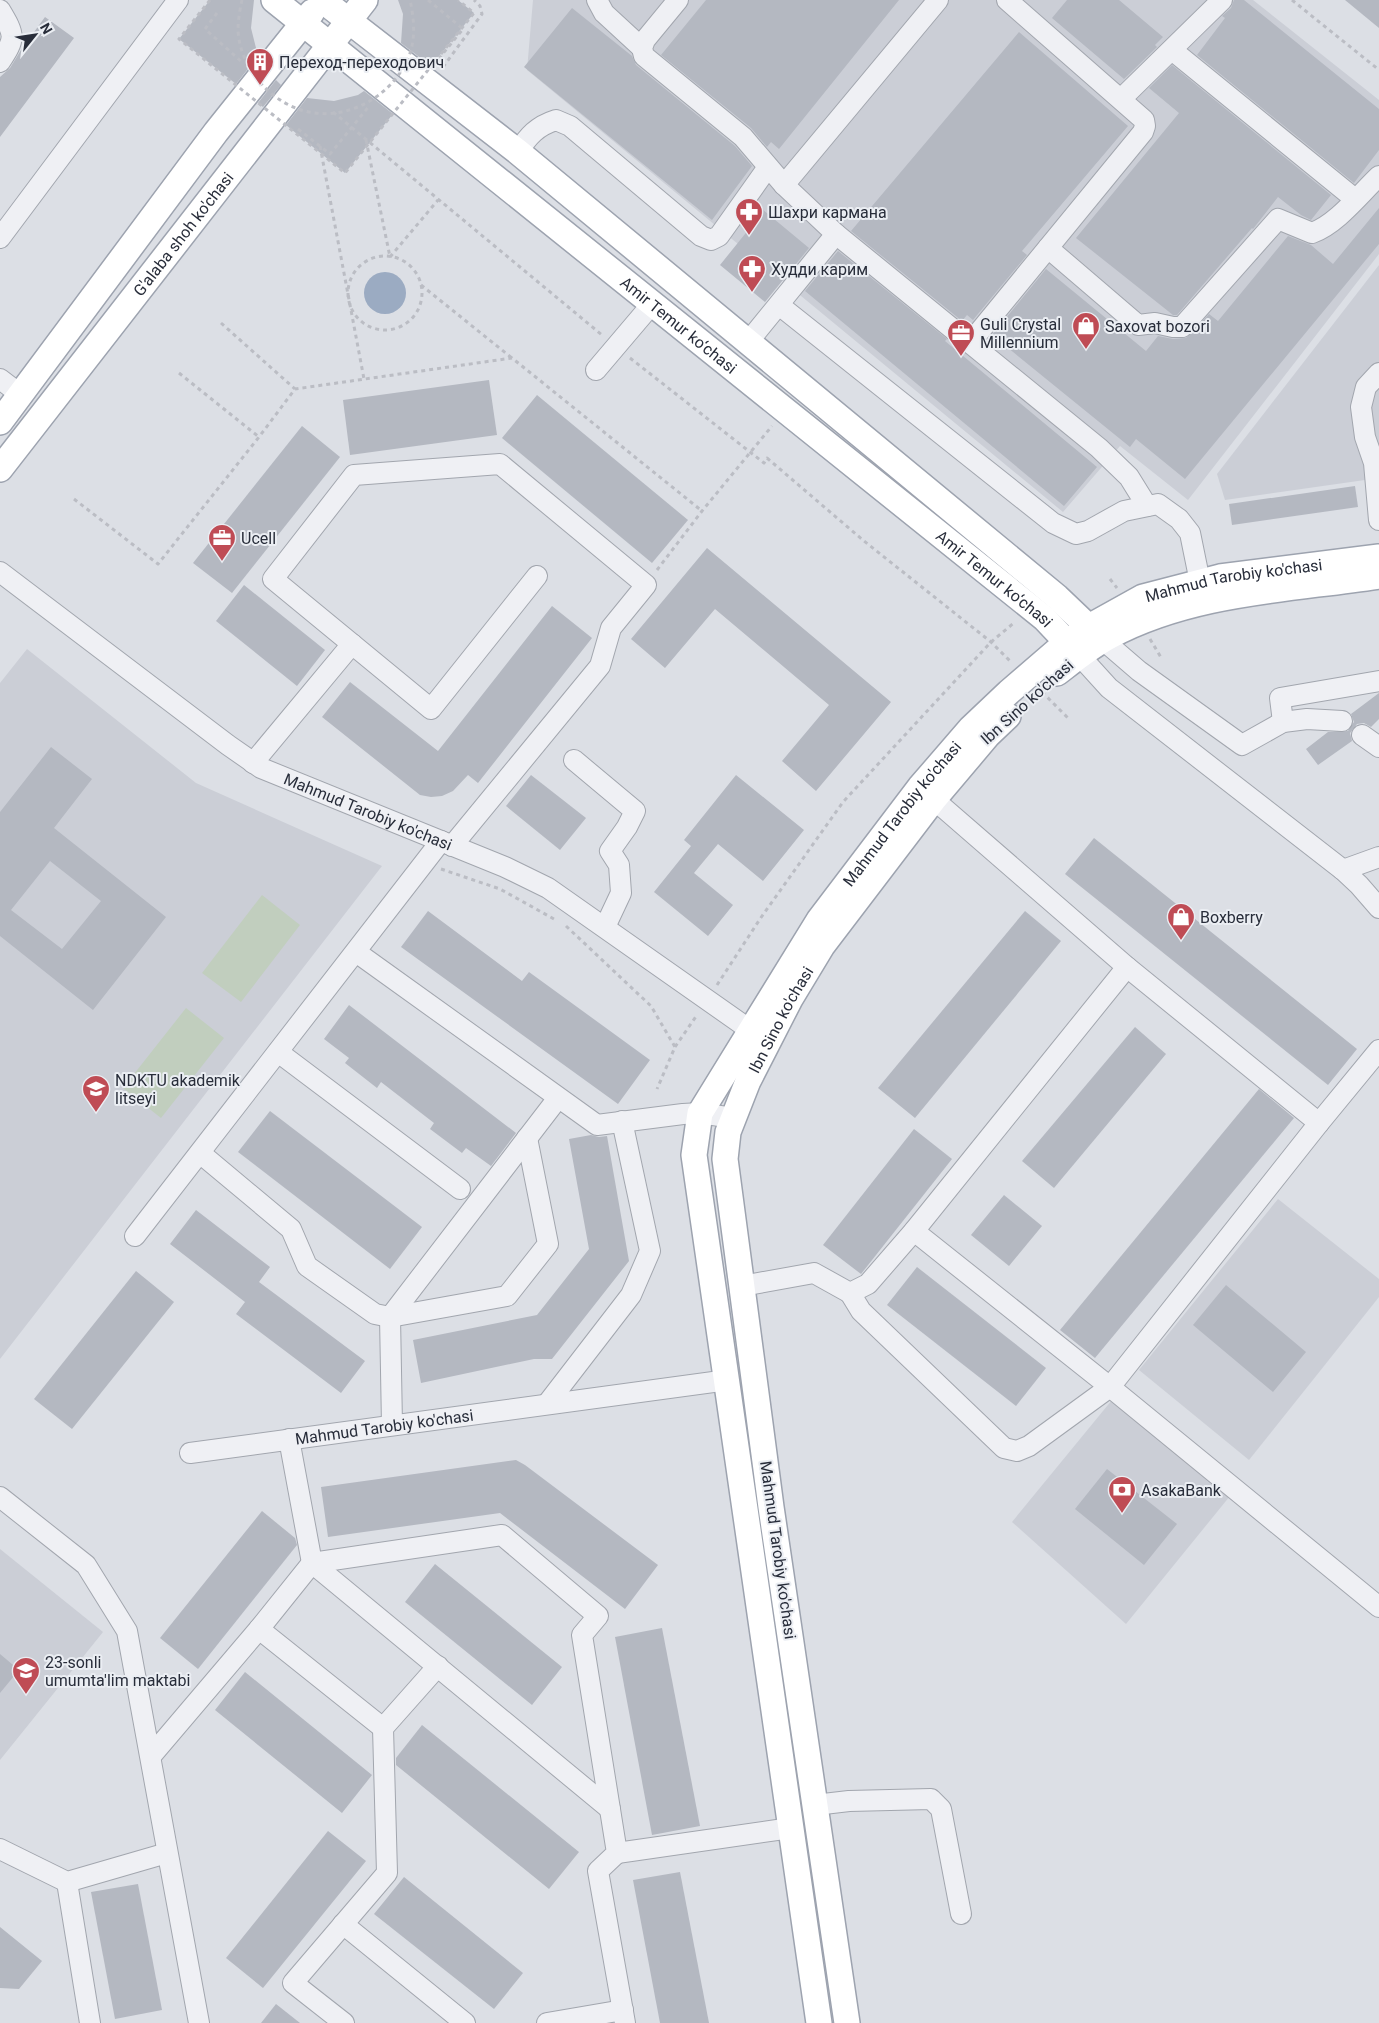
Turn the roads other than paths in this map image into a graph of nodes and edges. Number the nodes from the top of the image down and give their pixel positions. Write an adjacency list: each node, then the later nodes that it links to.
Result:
1 (178, 0): 24 (street)
2 (274, 0): 12 (main road, Amir Temur ko‘chasi)
3 (322, 0): 11 (main road, Amir Temur ko‘chasi); 12 (main road, G'alaba shoh ko'chasi)
4 (364, 0): 11 (main road, G'alaba shoh ko'chasi)
5 (597, 0): 14 (street)
6 (678, 0): 14 (street)
7 (938, 0): 21 (street)
8 (1007, 0): 17 (street)
9 (1222, 0): 15 (street)
10 (0, 10): 16 (street)
11 (348, 20): 13 (main road, G'alaba shoh ko'chasi); 18 (main road, Amir Temur ko‘chasi)
12 (303, 24): 13 (main road, Amir Temur ko‘chasi); 33 (main road, G'alaba shoh ko'chasi)
13 (330, 46): 26 (main road, Amir Temur ko‘chasi); 35 (main road, G'alaba shoh ko'chasi)
14 (642, 48): 19 (street)
15 (1172, 50): 17 (street); 22 (street)
16 (0, 62)
17 (1121, 99): 25 (street)
18 (518, 152): 19 (street); 28 (main road, Amir Temur ko‘chasi)
19 (768, 167): 21 (street)
20 (1379, 176): 22 (street)
21 (784, 184): 23 (street)
22 (1355, 199): 25 (street)
23 (836, 234): 27 (street); 29 (street)
24 (0, 238)
25 (1048, 248): 29 (street)
26 (652, 304): 30 (street); 45 (main road, Amir Temur ko‘chasi)
27 (779, 305): 28 (street); 36 (street)
28 (748, 342): 43 (main road, Amir Temur ko‘chasi)
29 (970, 343): 36 (street)
30 (596, 370)
31 (1379, 373): 37 (street)
32 (0, 379): 33 (street)
33 (21, 395): 34 (main road, G'alaba shoh ko'chasi)
34 (0, 422)
35 (0, 469)
36 (1147, 506): 42 (street)
37 (1379, 520)
38 (1379, 557): 42 (main road, Mahmud Tarobiy ko'chasi)
39 (0, 572): 52 (street, Mahmud Tarobiy ko'chasi)
40 (537, 576): 44 (street)
41 (1379, 576): 43 (main road)
42 (1200, 582): 43 (main road, Mahmud Tarobiy ko'chasi)
43 (1096, 633): 45 (main road, Mahmud Tarobiy ko'chasi); 48 (street)
44 (352, 644): 52 (street); 54 (street)
45 (1073, 648): 53 (main road, Mahmud Tarobiy ko'chasi); 56 (street)
46 (1379, 681): 48 (street)
47 (1342, 721): 48 (street)
48 (1283, 722)
49 (1362, 735): 50 (street)
50 (1379, 747)
51 (574, 760): 58 (street)
52 (253, 762): 54 (street, Mahmud Tarobiy ko'chasi)
53 (927, 793): 60 (street); 61 (main road, Mahmud Tarobiy ko'chasi)
54 (447, 844): 58 (street, Mahmud Tarobiy ko'chasi); 59 (street)
55 (1379, 857): 56 (street)
56 (1343, 870): 57 (street)
57 (1379, 908)
58 (606, 927): 61 (street, Mahmud Tarobiy ko'chasi)
59 (356, 952): 63 (street); 65 (street)
60 (1127, 967): 69 (street); 73 (street)
61 (759, 1037): 64 (main road, Ibn Sino ko'chasi); 66 (main road, Mahmud Tarobiy ko'chasi)
62 (1379, 1050): 69 (street)
63 (278, 1052): 71 (street); 72 (street)
64 (748, 1080): 67 (main road, Mahmud Tarobiy ko'chasi)
65 (558, 1098): 68 (street); 70 (street)
66 (700, 1113): 67 (street); 68 (street); 78 (main road, Mahmud Tarobiy ko'chasi)
67 (733, 1118): 75 (main road, Mahmud Tarobiy ko'chasi)
68 (622, 1122): 80 (street)
69 (1319, 1123): 79 (street)
70 (527, 1138): 77 (street); 77 (street)
71 (200, 1153): 74 (street); 77 (street)
72 (460, 1190)
73 (914, 1230): 76 (street); 79 (street)
74 (135, 1236)
75 (742, 1286): 76 (street); 91 (main road, Mahmud Tarobiy ko'chasi)
76 (850, 1293): 79 (street)
77 (390, 1316): 81 (street)
78 (728, 1380): 80 (street, Mahmud Tarobiy ko'chasi); 93 (main road, Mahmud Tarobiy ko'chasi)
79 (1110, 1387): 86 (street)
80 (547, 1404): 81 (street, Mahmud Tarobiy ko'chasi)
81 (392, 1426): 82 (street, Mahmud Tarobiy ko'chasi)
82 (289, 1440): 83 (street, Mahmud Tarobiy ko'chasi); 85 (street)
83 (190, 1453)
84 (0, 1497): 90 (street)
85 (312, 1562): 87 (street); 88 (street); 92 (street)
86 (1379, 1607)
87 (260, 1629): 89 (street); 90 (street)
88 (438, 1666): 89 (street); 92 (street)
89 (383, 1728): 99 (street)
90 (151, 1756): 95 (street)
91 (815, 1805): 98 (street); 107 (main road, Mahmud Tarobiy ko'chasi)
92 (610, 1808): 96 (street)
93 (791, 1828): 96 (street); 106 (main road, Mahmud Tarobiy ko'chasi)
94 (0, 1849): 97 (street)
95 (166, 1853): 97 (street); 102 (street)
96 (617, 1853): 100 (street)
97 (67, 1882): 101 (street)
98 (961, 1914)
99 (343, 1924): 103 (street); 104 (street)
100 (624, 2016): 105 (street)
101 (90, 2023)
102 (199, 2023)
103 (344, 2023)
104 (465, 2023)
105 (547, 2023)
106 (819, 2023)
107 (847, 2023)

